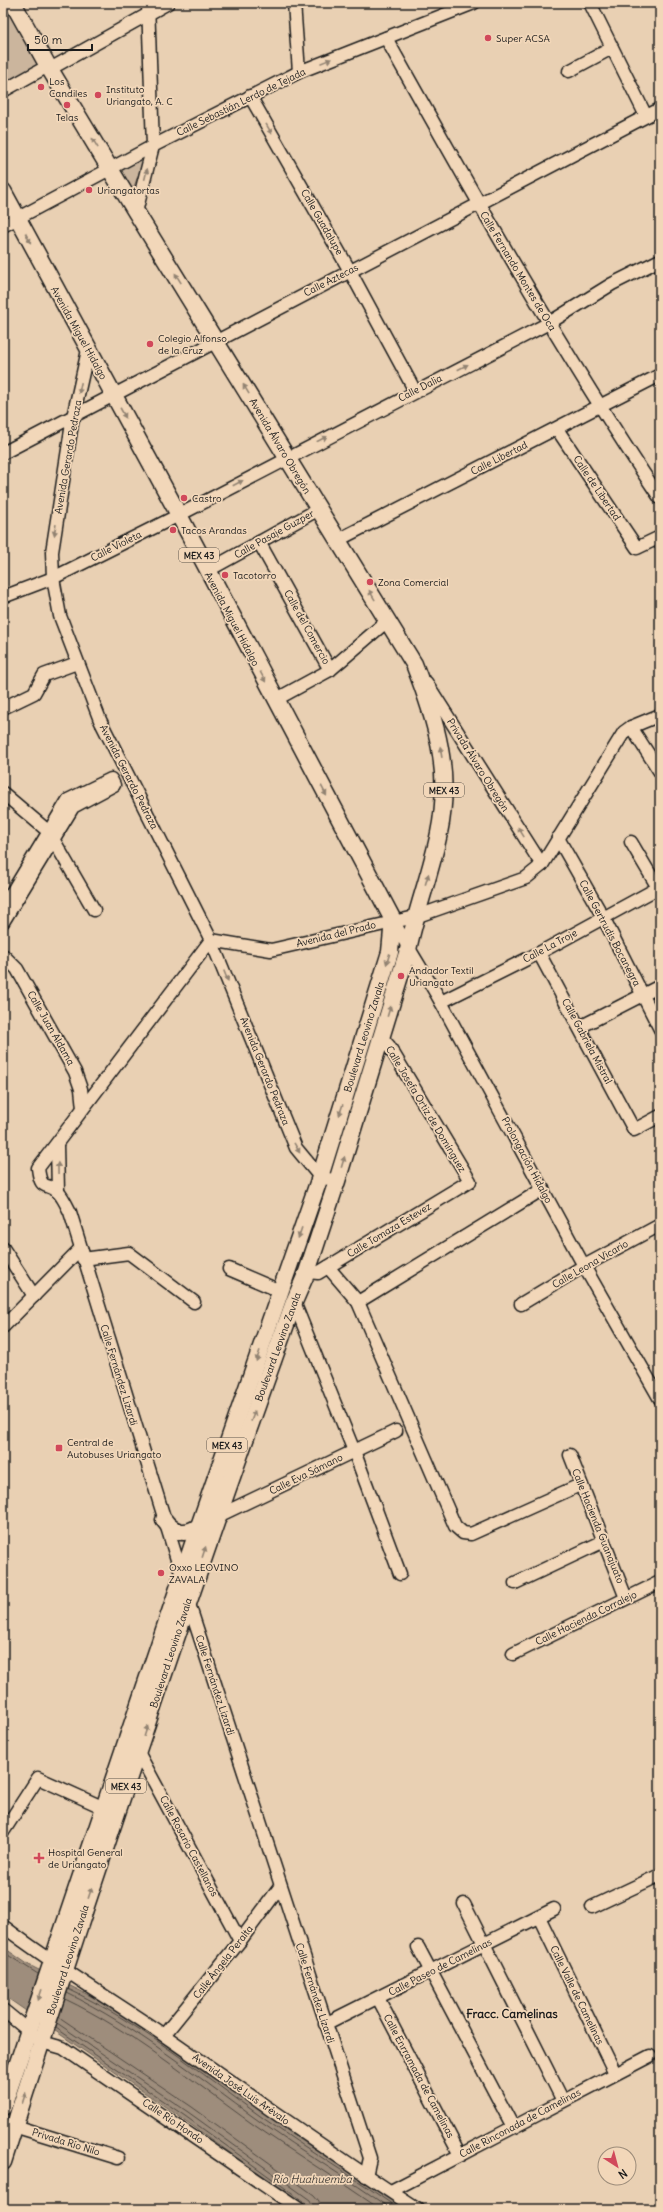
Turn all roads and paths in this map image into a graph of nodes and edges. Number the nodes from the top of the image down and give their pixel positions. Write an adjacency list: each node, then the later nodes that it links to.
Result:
1 (13, 3): 9 (main road, Avenida Álvaro Obregón / MEX 43)
2 (168, 3): 6 (street)
3 (294, 3): 11 (street)
4 (472, 3): 7 (street, Calle Sebastián Lerdo de Tejada)
5 (590, 3): 8 (street)
6 (148, 8): 9 (street); 16 (street)
7 (386, 38): 11 (street, Calle Sebastián Lerdo de Tejada, one-way to 7); 19 (street, Calle Fernando Montes de Oca)
8 (612, 48): 10 (street); 15 (street)
9 (49, 68): 12 (street); 17 (main road, Avenida Álvaro Obregón / MEX 43, one-way to 9)
10 (569, 71)
11 (299, 72): 13 (street, Calle Sebastián Lerdo de Tejada)
12 (3, 91)
13 (250, 96): 16 (street, Calle Sebastián Lerdo de Tejada); 24 (street, Calle Guadalupe, one-way to 24)
14 (660, 109): 15 (street, Calle Aztecas)
15 (646, 116): 19 (street, Calle Aztecas)
16 (153, 146): 17 (street, Calle Sebastián Lerdo de Tejada); 20 (street, one-way to 16)
17 (111, 168): 20 (main road, Avenida Álvaro Obregón / MEX 43); 21 (street, Calle Sebastián Lerdo de Tejada)
18 (3, 191): 21 (main road, Avenida Miguel Hidalgo / MEX 43)
19 (478, 204): 24 (street, Calle Aztecas); 25 (street, Calle Fernando Montes de Oca)
20 (136, 212): 26 (main road, Avenida Álvaro Obregón / MEX 43, one-way to 20)
21 (18, 218): 22 (street, Calle Sebastián Lerdo de Tejada); 27 (main road, Avenida Miguel Hidalgo / MEX 43, one-way to 27)
22 (3, 226)
23 (660, 260): 25 (street, Calle Dalia)
24 (350, 270): 26 (street, Calle Aztecas); 29 (street, Calle Guadalupe)
25 (549, 323): 29 (street, Calle Dalia, one-way to 25); 31 (street, Calle Fernando Montes de Oca)
26 (216, 340): 30 (street, Calle Aztecas); 35 (main road, Avenida Álvaro Obregón / MEX 43, one-way to 26)
27 (88, 350): 30 (main road, Avenida Miguel Hidalgo / MEX 43); 32 (street, Avenida Gerardo Pedraza, one-way to 32)
28 (660, 375): 31 (street, Calle Libertad)
29 (415, 391): 35 (street, Calle Dalia, one-way to 29)
30 (114, 395): 32 (street, Calle Aztecas); 38 (main road, Avenida Miguel Hidalgo / MEX 43, one-way to 38)
31 (599, 407): 33 (street, Calle Libertad); 36 (street, Calle Fernando Montes de Oca)
32 (73, 417): 34 (street, Calle Aztecas); 43 (street, Avenida Gerardo Pedraza, one-way to 43)
33 (557, 429): 39 (street, Calle de Libertad); 40 (street, Calle Libertad)
34 (3, 453)
35 (287, 457): 37 (main road, Avenida Álvaro Obregón / MEX 43); 38 (street, Calle Dalia, one-way to 35)
36 (660, 498)
37 (319, 509): 40 (main road, Avenida Álvaro Obregón / MEX 43); 41 (street, Calle Pasaje Guzper)
38 (179, 515): 42 (main road, Avenida Miguel Hidalgo / MEX 43); 43 (street, Calle Violeta)
39 (660, 537)
40 (338, 540): 45 (main road, Avenida Álvaro Obregón / MEX 43, one-way to 40)
41 (259, 542): 42 (street, Calle Pasaje Guzper); 48 (street, Calle del Comercio)
42 (207, 572): 49 (main road, Avenida Miguel Hidalgo / MEX 43, one-way to 49)
43 (53, 578): 44 (street, Calle Violeta); 46 (street, Avenida Gerardo Pedraza)
44 (3, 597)
45 (387, 621): 47 (main road, Avenida Álvaro Obregón / MEX 43); 48 (street)
46 (77, 663): 50 (street); 66 (street, Avenida Gerardo Pedraza)
47 (414, 664): 58 (street, Privada Álvaro Obregón, one-way to 47); 62 (main road, Avenida Álvaro Obregón / MEX 43, one-way to 47)
48 (330, 670): 49 (street)
49 (275, 700): 64 (main road, Avenida Miguel Hidalgo / MEX 43, one-way to 64)
50 (3, 708)
51 (660, 715): 52 (street)
52 (631, 727): 53 (street); 56 (street, Avenida del Prado)
53 (660, 772)
54 (3, 794): 55 (street)
55 (51, 836): 55 (street); 60 (street); 61 (street); 65 (street)
56 (558, 838): 58 (street, Avenida del Prado); 63 (street, Calle Gertrudis Bocanegra)
57 (631, 842): 59 (street)
58 (542, 866): 62 (street, Avenida del Prado)
59 (659, 890): 63 (street, Calle La Troje)
60 (3, 907)
61 (94, 910)
62 (415, 917): 64 (street, Avenida del Prado); 67 (main road, Boulevard Leovino Zavala / MEX 43)
63 (603, 917): 68 (street, Calle La Troje); 71 (street, Calle Gertrudis Bocanegra)
64 (393, 920): 66 (street, Avenida del Prado); 67 (street, Prolongación Hidalgo); 76 (main road, Boulevard Leovino Zavala / MEX 43, one-way to 76)
65 (3, 922)
66 (211, 940): 78 (street); 81 (street, Avenida Gerardo Pedraza, one-way to 81)
67 (408, 950): 72 (street, Prolongación Hidalgo); 75 (main road, Boulevard Leovino Zavala / MEX 43, one-way to 67)
68 (539, 953): 72 (street, Calle La Troje); 73 (street, Calle Gabriela Mistral)
69 (3, 955): 78 (street, Calle Juan Aldama)
70 (660, 986): 71 (street)
71 (642, 995): 73 (street); 74 (street, Calle Gertrudis Bocanegra)
72 (442, 1002): 84 (street, Prolongación Hidalgo)
73 (580, 1027): 79 (street, Calle Gabriela Mistral)
74 (660, 1028)
75 (381, 1037): 77 (main road, Boulevard Leovino Zavala / MEX 43); 83 (street, Calle Josefa Ortiz de Domínguez)
76 (361, 1050): 77 (main road); 81 (main road, Boulevard Leovino Zavala / MEX 43, one-way to 81)
77 (376, 1055): 82 (main road, Boulevard Leovino Zavala / MEX 43, one-way to 77)
78 (83, 1108): 80 (street)
79 (660, 1116)
80 (57, 1144): 85 (street, one-way to 80); 85 (street, Calle Fernández Lizardi)
81 (320, 1178): 82 (street); 93 (main road, Boulevard Leovino Zavala / MEX 43, one-way to 93)
82 (337, 1181): 92 (main road, Boulevard Leovino Zavala / MEX 43)
83 (470, 1182): 90 (street, Calle Tomaza Estevez)
84 (543, 1189): 89 (street, Prolongación Hidalgo); 97 (street)
85 (58, 1192): 88 (street, Calle Fernández Lizardi)
86 (660, 1225): 89 (street, Calle Leona Vicario)
87 (3, 1248): 94 (street)
88 (81, 1254): 94 (street); 95 (street); 105 (street, Calle Fernández Lizardi)
89 (584, 1266): 98 (street, Calle Leona Vicario); 100 (street, Prolongación Hidalgo)
90 (328, 1267): 92 (street, Calle Tomaza Estevez); 97 (street)
91 (230, 1269): 93 (street)
92 (307, 1272): 96 (main road, Boulevard Leovino Zavala / MEX 43)
93 (280, 1291): 106 (main road, Boulevard Leovino Zavala / MEX 43, one-way to 106)
94 (34, 1296): 99 (street)
95 (194, 1302)
96 (294, 1302): 102 (street); 106 (main road, Boulevard Leovino Zavala / MEX 43, one-way to 96)
97 (358, 1302): 104 (street)
98 (521, 1304)
99 (3, 1327)
100 (660, 1399)
101 (396, 1431): 102 (street, Calle Eva Sámano)
102 (354, 1451): 106 (street, Calle Eva Sámano); 108 (street)
103 (570, 1454): 104 (street, Calle Hacienda Guanajuato)
104 (580, 1485): 107 (street, Calle Hacienda Guanajuato)
105 (164, 1520): 106 (main road); 109 (street, Calle Fernández Lizardi)
106 (209, 1525): 109 (main road, Boulevard Leovino Zavala / MEX 43); 113 (main road, Boulevard Leovino Zavala / MEX 43, one-way to 106)
107 (604, 1542): 110 (street); 112 (street, Calle Hacienda Guanajuato)
108 (400, 1574)
109 (182, 1576): 113 (street, Calle Fernández Lizardi); 116 (main road, Boulevard Leovino Zavala / MEX 43)
110 (515, 1582)
111 (660, 1582): 112 (street, Calle Hacienda Corralejo)
112 (626, 1598): 114 (street, Calle Hacienda Corralejo)
113 (188, 1603): 115 (main road, Boulevard Leovino Zavala / MEX 43, one-way to 113); 119 (street, Calle Fernández Lizardi)
114 (513, 1654)
115 (138, 1752): 116 (main road, Boulevard Leovino Zavala / MEX 43); 125 (street, Calle Rosario Castellanos)
116 (110, 1811): 117 (street); 128 (main road, Boulevard Leovino Zavala / MEX 43)
117 (3, 1832)
118 (660, 1875): 121 (street)
119 (280, 1887): 125 (street, Calle Ángela Peralta); 132 (street, Calle Fernández Lizardi)
120 (464, 1904): 126 (street)
121 (592, 1907)
122 (554, 1909): 123 (street, Calle Paseo de Camelinas)
123 (539, 1917): 126 (street, Calle Paseo de Camelinas); 137 (street, Calle Valle de Camelinas)
124 (3, 1926): 128 (street, Avenida José Luis Arévalo)
125 (240, 1941): 134 (street, Calle Ángela Peralta)
126 (486, 1944): 129 (street, Calle Paseo de Camelinas); 138 (street)
127 (418, 1947): 129 (street)
128 (57, 1968): 133 (main road, Boulevard Leovino Zavala / MEX 43, one-way to 133); 134 (street, Avenida José Luis Arévalo); 135 (main road, Boulevard Leovino Zavala / MEX 43)
129 (432, 1972): 130 (street, Calle Paseo de Camelinas); 141 (street)
130 (378, 1998): 132 (street, Calle Paseo de Camelinas); 142 (street, Calle Enrramada de Camelinas)
131 (3, 2010): 133 (street)
132 (325, 2024): 145 (street, Calle Fernández Lizardi)
133 (29, 2027): 135 (street); 139 (main road, Boulevard Leovino Zavala / MEX 43)
134 (164, 2035): 145 (street, Avenida José Luis Arévalo)
135 (43, 2038): 140 (main road, Boulevard Leovino Zavala / MEX 43, one-way to 135); 147 (street, Calle Río Hondo)
136 (650, 2056): 137 (street, Calle Rinconada de Camelinas)
137 (616, 2073): 138 (street, Calle Rinconada de Camelinas)
138 (563, 2101): 141 (street, Calle Rinconada de Camelinas)
139 (3, 2107)
140 (14, 2126): 143 (street, Privada Río Nilo); 144 (main road, Boulevard Leovino Zavala / MEX 43)
141 (513, 2127): 142 (street, Calle Rinconada de Camelinas)
142 (460, 2155): 146 (street, Calle Rinconada de Camelinas)
143 (118, 2158)
144 (3, 2162)
145 (366, 2176): 146 (street, Avenida José Luis Arévalo)
146 (391, 2191): 148 (street, Avenida José Luis Arévalo)
147 (299, 2209)
148 (417, 2209)

